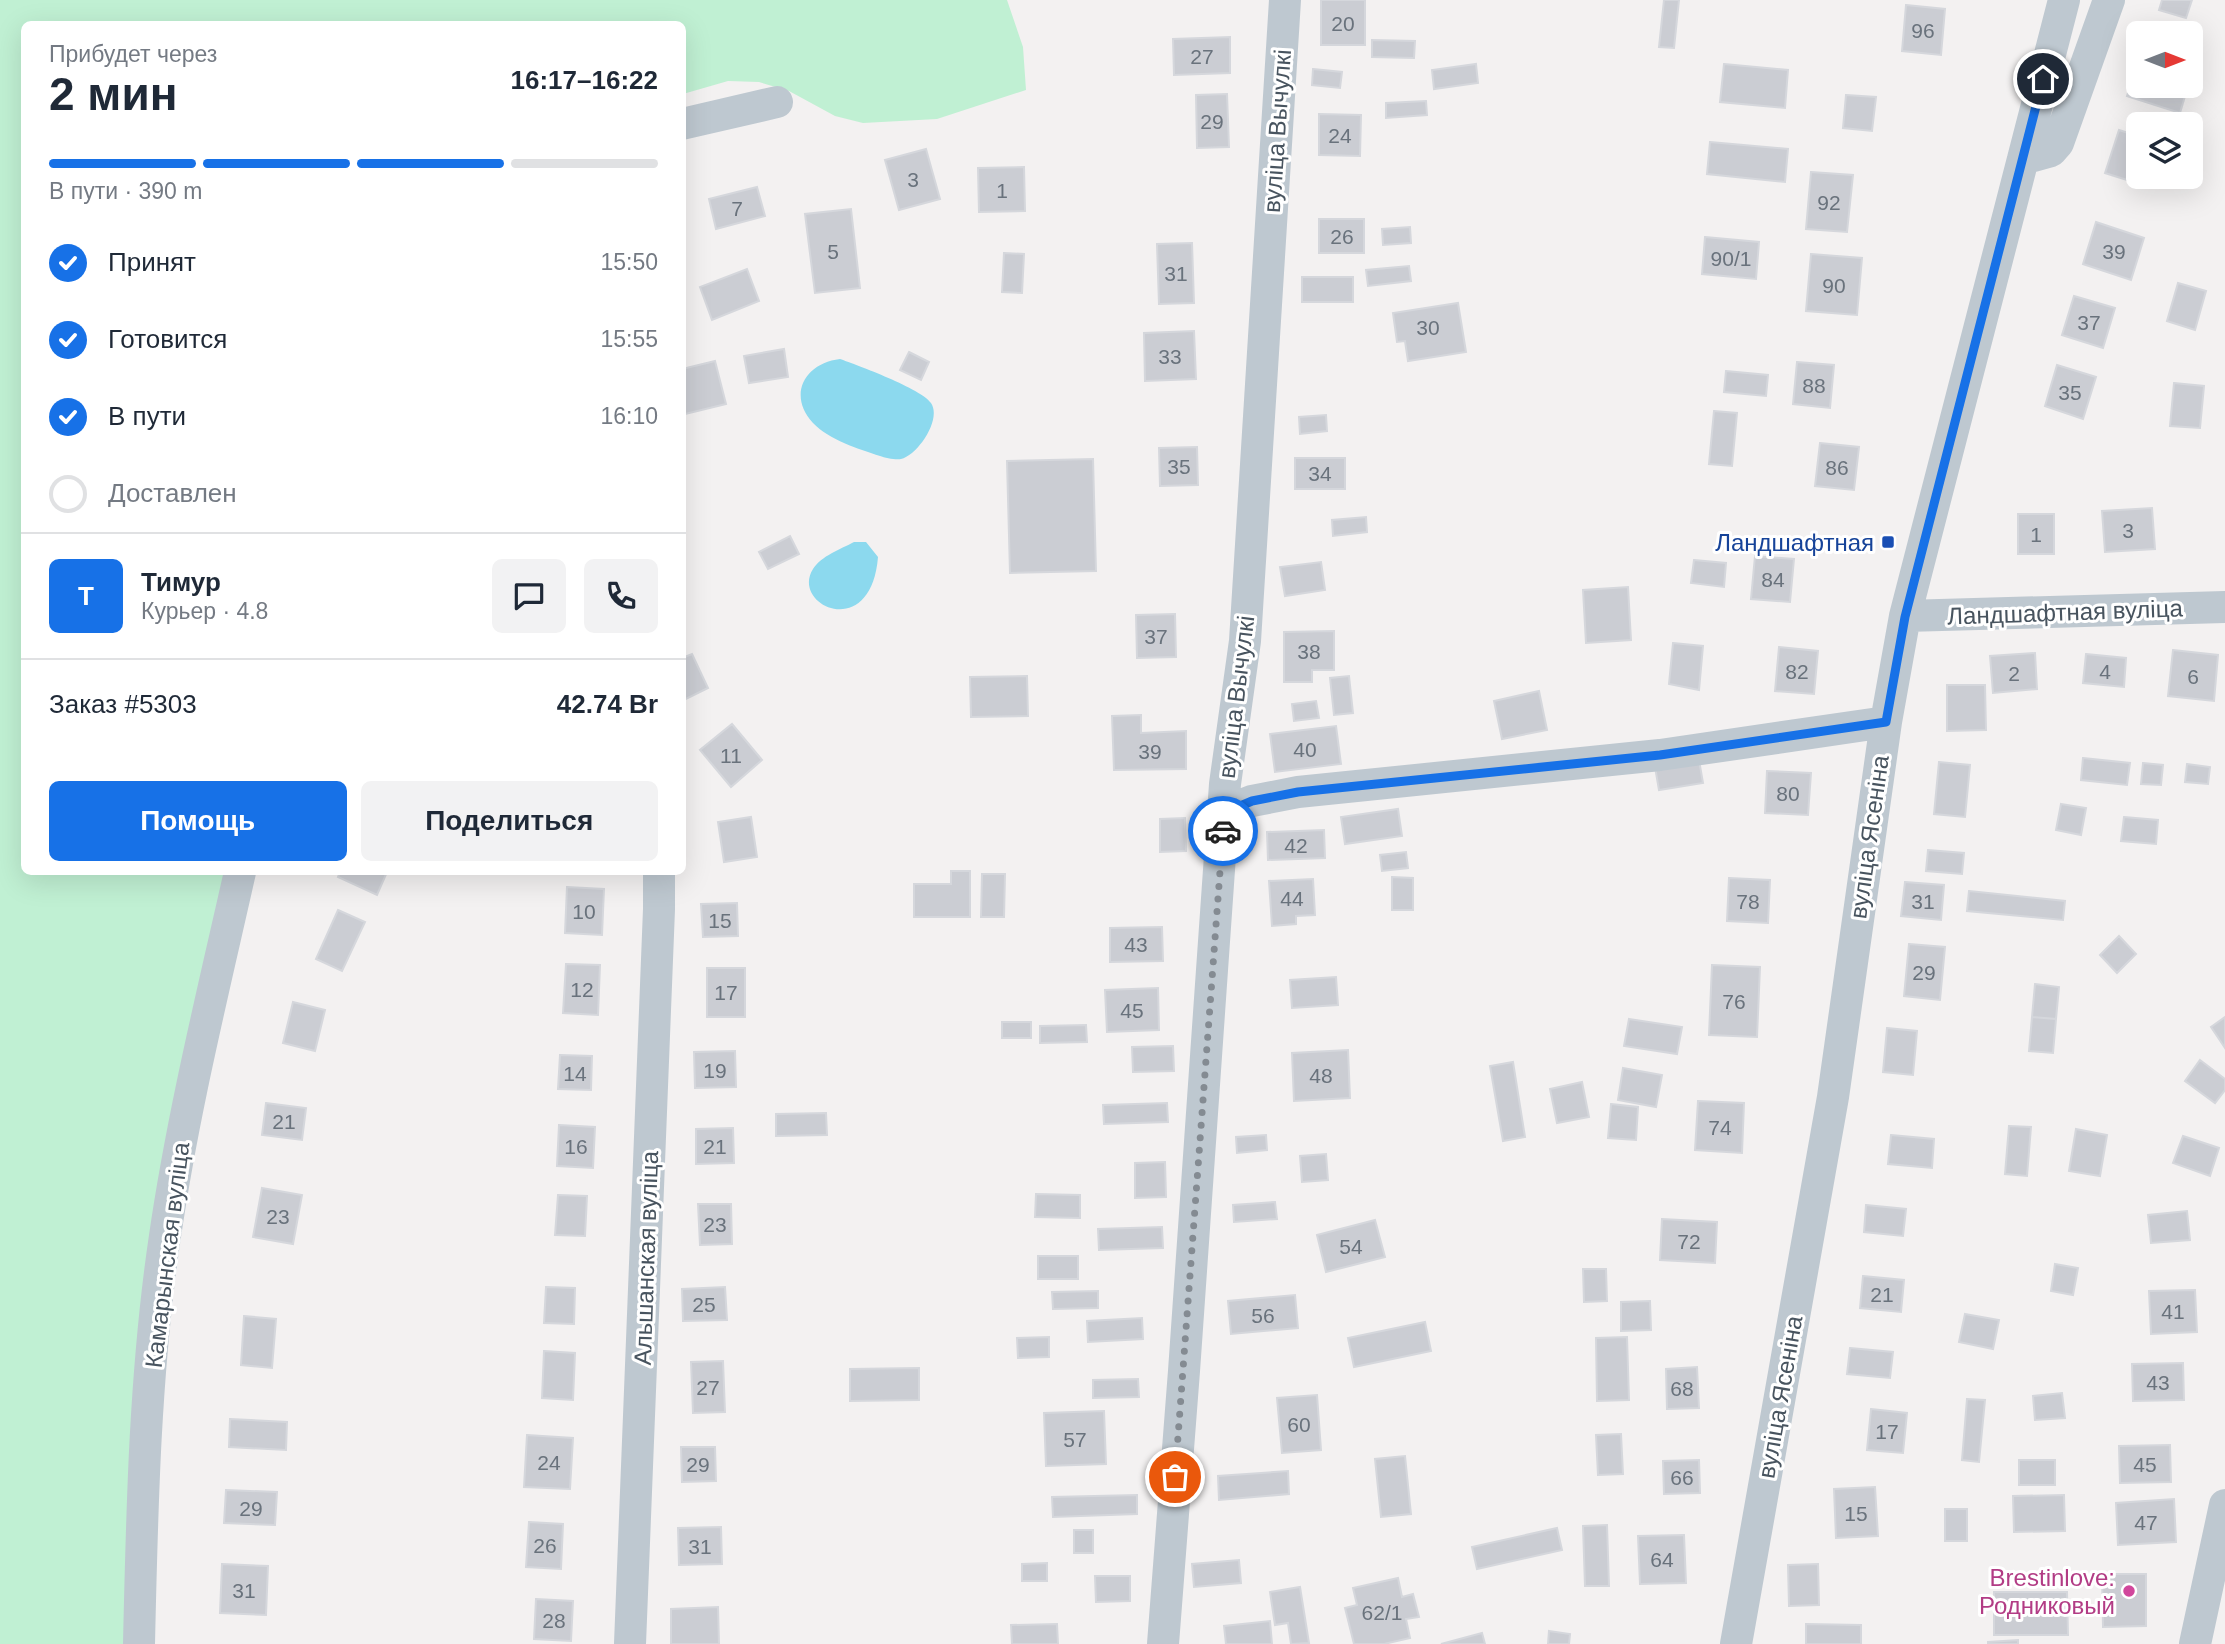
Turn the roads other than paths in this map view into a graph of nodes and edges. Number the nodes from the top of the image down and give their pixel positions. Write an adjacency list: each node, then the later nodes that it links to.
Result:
1 (1285, 0): 10 (street, вуліца Вычулкі)
2 (2064, 0): 6 (street, вуліца Ясеніна)
3 (2109, 0): 6 (street)
4 (778, 102): 5 (street)
5 (686, 123)
6 (2022, 159): 8 (street, вуліца Ясеніна)
7 (2225, 607): 8 (street, Ландшафтная вуліца)
8 (1905, 617): 9 (street, вуліца Ясеніна)
9 (1886, 722): 10 (street); 17 (street, вуліца Ясеніна)
10 (1224, 813): 16 (street, вуліца Вычулкі)
11 (239, 875): 14 (street, Камарынская вуліца)
12 (659, 875): 15 (street, Альшанская вуліца)
13 (2225, 1505): 18 (street)
14 (139, 1644)
15 (630, 1644)
16 (1163, 1644)
17 (1736, 1644)
18 (2195, 1644)

